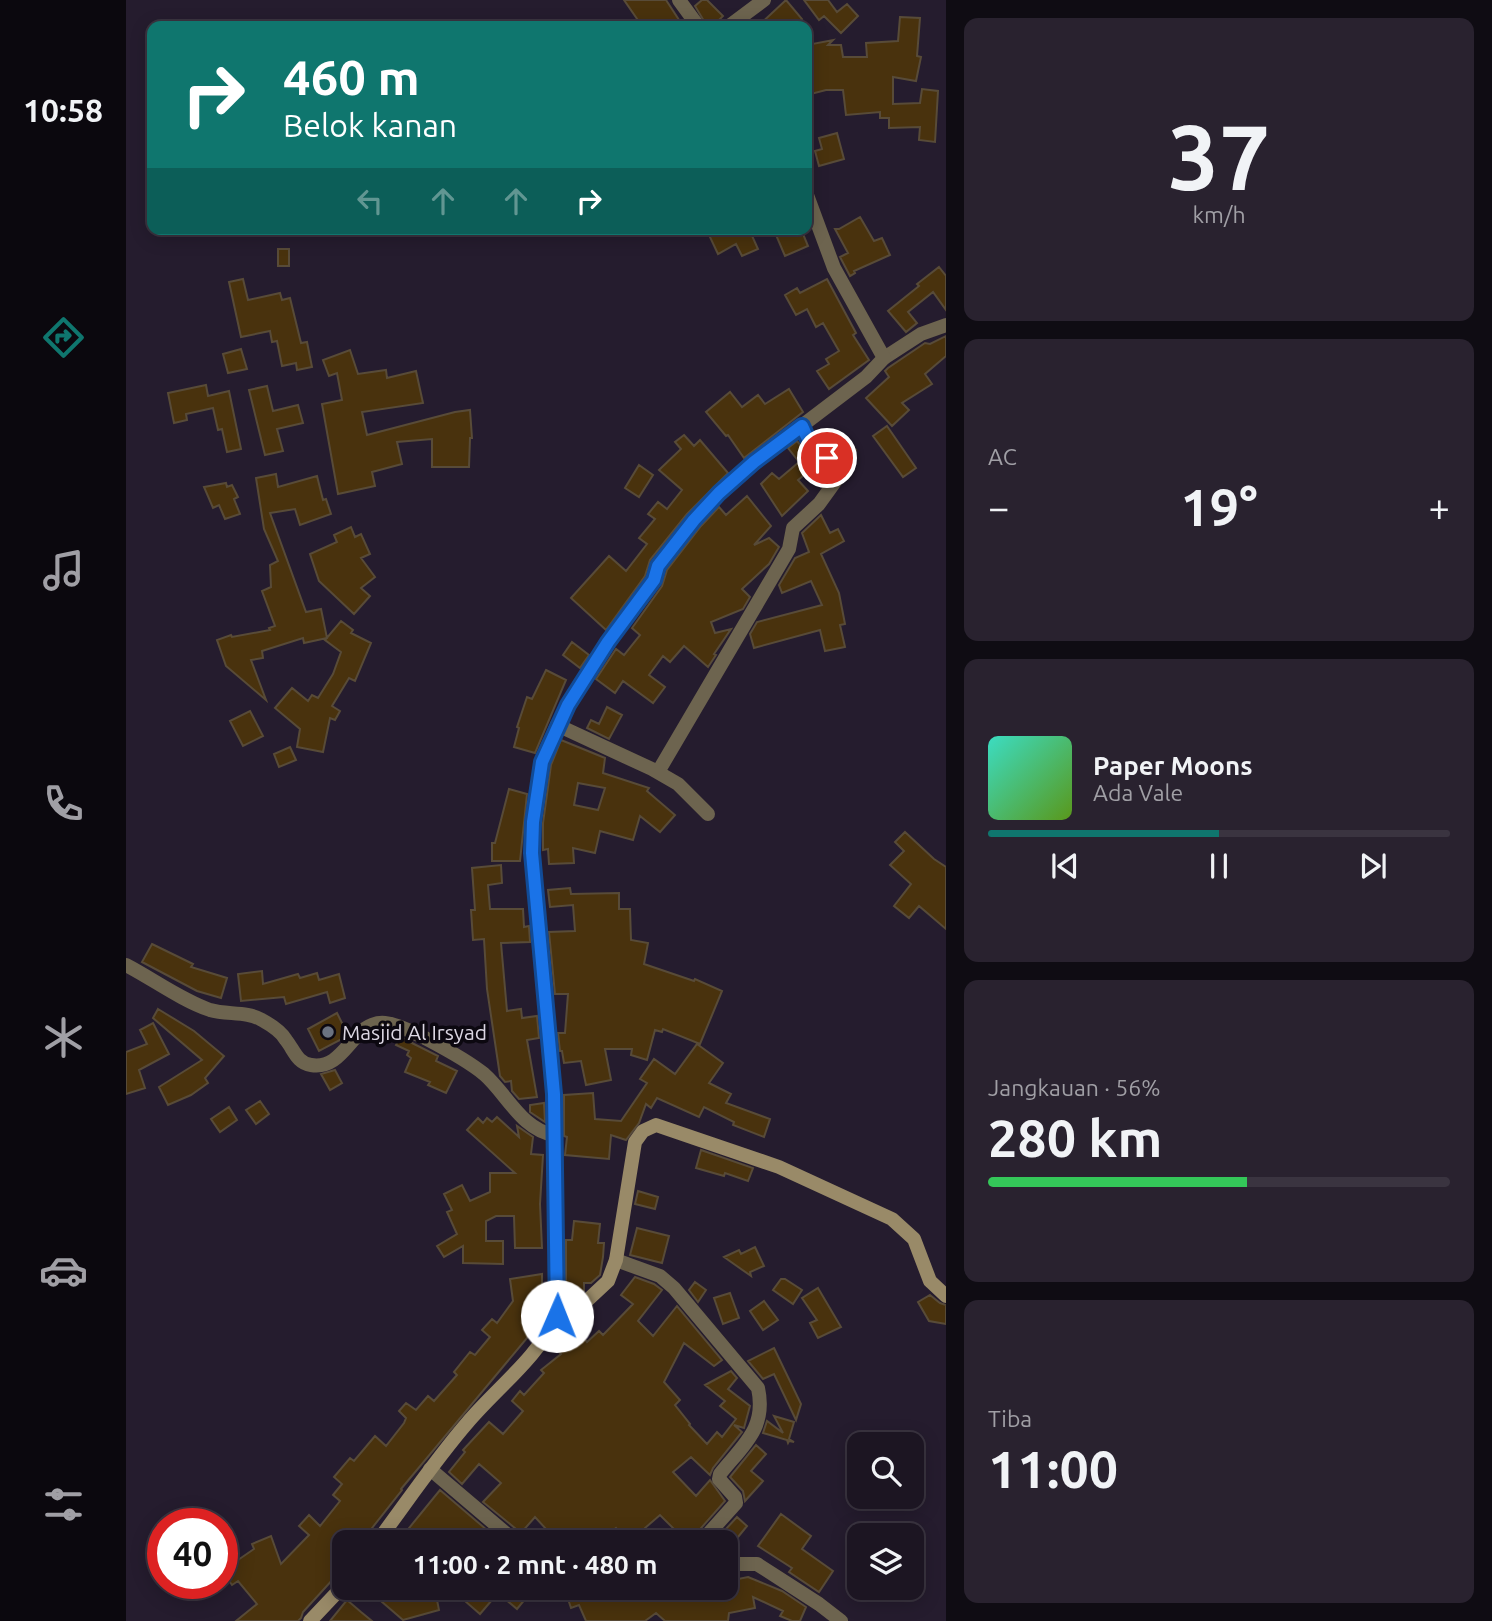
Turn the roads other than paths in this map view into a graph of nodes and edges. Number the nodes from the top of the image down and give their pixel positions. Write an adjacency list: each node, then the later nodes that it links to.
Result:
1 (679, 0): 3 (street)
2 (764, 0): 4 (street)
3 (694, 21)
4 (736, 21)
5 (812, 209): 7 (street)
6 (946, 325): 7 (street)
7 (884, 358): 8 (street)
8 (802, 426): 9 (street); 10 (street)
9 (557, 725): 10 (street); 13 (street)
10 (658, 772): 11 (street)
11 (708, 814)
12 (126, 965): 13 (street)
13 (554, 1135): 16 (street)
14 (616, 1260): 15 (main road); 16 (main road); 20 (street)
15 (946, 1296)
16 (557, 1316): 17 (main road)
17 (430, 1469): 18 (main road); 19 (street)
18 (386, 1530)
19 (502, 1530)
20 (712, 1530)
21 (738, 1564): 24 (street)
22 (332, 1598): 23 (main road)
23 (310, 1621)
24 (841, 1621)

